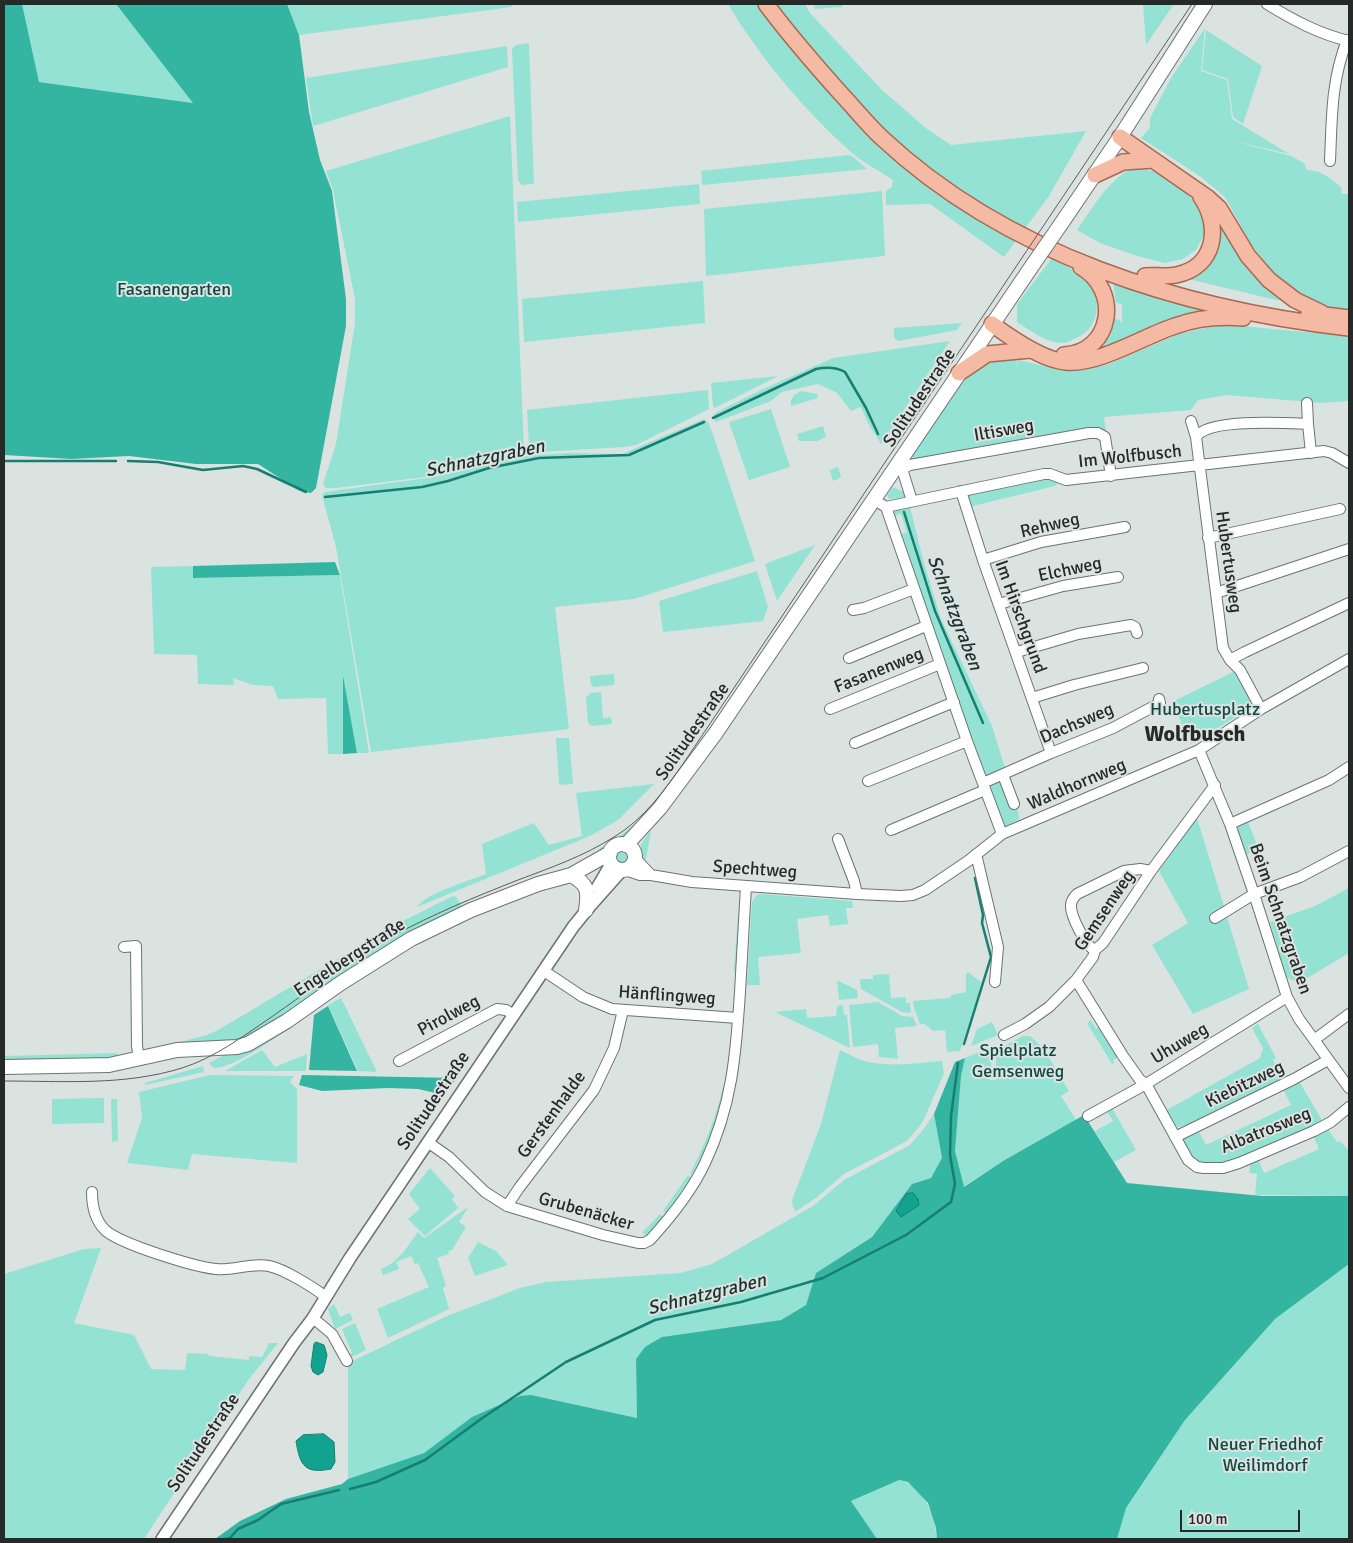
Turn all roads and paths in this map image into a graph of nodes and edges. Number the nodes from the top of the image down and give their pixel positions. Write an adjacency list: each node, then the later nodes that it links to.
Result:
1 (766, 4): 5 (main road)
2 (1205, 4): 6 (main road, Solitudestraße)
3 (1267, 4): 4 (street)
4 (1348, 40): 8 (street)
5 (844, 97): 11 (main road); 12 (main road)
6 (1120, 137): 7 (main road); 9 (main road, Solitudestraße)
7 (1153, 160): 9 (main road); 10 (main road)
8 (1330, 161)
9 (1095, 175): 16 (main road, Solitudestraße, bridge)
10 (1198, 192): 12 (main road); 13 (main road)
11 (1070, 257): 14 (main road); 19 (main road)
12 (1145, 276): 13 (main road)
13 (1325, 315): 15 (main road)
14 (1269, 316): 17 (main road); 19 (main road)
15 (1349, 318)
16 (992, 324): 18 (main road); 20 (main road, Solitudestraße)
17 (1349, 328)
18 (1030, 350): 19 (main road); 20 (main road)
19 (1045, 356)
20 (959, 373): 31 (main road, Solitudestraße)
21 (1307, 403): 23 (street)
22 (1191, 421): 24 (street, Hubertusweg)
23 (1308, 424): 24 (street); 25 (street)
24 (1196, 437): 27 (street, Hubertusweg)
25 (1311, 453): 26 (street, Im Wolfbusch); 27 (street, Im Wolfbusch)
26 (1347, 458)
27 (1198, 466): 28 (street, Im Wolfbusch); 34 (street, Hubertusweg)
28 (1111, 476): 29 (street, Im Wolfbusch); 30 (street, Iltisweg)
29 (961, 491): 30 (street, Im Wolfbusch); 36 (street, Im Hirschgrund)
30 (912, 502): 31 (street, Im Wolfbusch)
31 (880, 503): 38 (street); 71 (main road, Solitudestraße)
32 (1340, 509): 34 (street)
33 (1125, 527): 36 (street, Rehweg)
34 (1208, 538): 39 (street, Hubertusweg)
35 (1349, 549): 39 (street)
36 (983, 560): 41 (street, Im Hirschgrund)
37 (1118, 577): 41 (street, Elchweg)
38 (914, 589): 42 (street); 43 (street)
39 (1216, 593): 48 (street, Hubertusweg)
40 (1349, 603): 48 (street)
41 (999, 604): 45 (street, Im Hirschgrund)
42 (853, 610)
43 (926, 626): 46 (street); 49 (street)
44 (1137, 633): 45 (street)
45 (1017, 652): 51 (street, Im Hirschgrund)
46 (849, 658)
47 (1349, 659): 55 (street, Waldhornweg)
48 (1230, 660): 55 (street)
49 (940, 664): 53 (street); 54 (street, Fasanenweg)
50 (1143, 668): 51 (street)
51 (1032, 698): 59 (street, Im Hirschgrund)
52 (1159, 699): 59 (street, Dachsweg)
53 (954, 702): 56 (street); 57 (street)
54 (830, 709)
55 (1261, 709): 58 (street, Waldhornweg)
56 (967, 741): 62 (street); 64 (street)
57 (855, 743)
58 (1199, 750): 63 (street, Beim Schnatzgraben); 68 (street, Waldhornweg)
59 (1051, 752): 61 (street, Dachsweg)
60 (1349, 768): 66 (street)
61 (1003, 775): 64 (street, Dachsweg); 65 (street)
62 (868, 781)
63 (1214, 785): 66 (street, Beim Schnatzgraben); 74 (street, Gemsenweg)
64 (984, 787): 67 (street, Dachsweg); 68 (street)
65 (1014, 804)
66 (1230, 824): 79 (street, Beim Schnatzgraben)
67 (891, 830)
68 (1002, 834): 72 (street, Waldhornweg)
69 (838, 839): 78 (street)
70 (1349, 851): 79 (street)
71 (631, 852): 73 (main road, Solitudestraße); 73 (main road, Engelbergstraße); 76 (street)
72 (976, 854): 78 (street, Spechtweg); 86 (street)
73 (616, 864): 75 (main road, Engelbergstraße); 76 (street, Spechtweg); 80 (street, Solitudestraße)
74 (1151, 871): 83 (street, Gemsenweg); 83 (street)
75 (574, 873): 80 (main road); 94 (main road, Engelbergstraße)
76 (651, 875): 77 (street, Spechtweg)
77 (746, 886): 78 (street, Spechtweg); 91 (street, Grubenäcker)
78 (857, 894)
79 (1254, 894): 81 (street); 87 (street, Beim Schnatzgraben)
80 (588, 908): 84 (street, Solitudestraße)
81 (1215, 918)
82 (124, 947): 94 (street)
83 (1095, 950): 85 (street, Gemsenweg)
84 (544, 971): 88 (street, Hänflingweg); 90 (street, Solitudestraße)
85 (1076, 980): 92 (street, Gemsenweg); 98 (street, Albatrosweg)
86 (995, 982)
87 (1287, 997): 93 (street, Beim Schnatzgraben); 98 (street, Uhuweg)
88 (623, 1010): 91 (street, Hänflingweg); 105 (street, Gerstenhalde)
89 (1349, 1014): 93 (street)
90 (514, 1015): 96 (street, Pirolweg); 103 (street, Solitudestraße)
91 (738, 1018): 105 (street, Grubenäcker)
92 (1004, 1035)
93 (1314, 1040): 95 (street, Beim Schnatzgraben)
94 (140, 1059): 97 (main road, Engelbergstraße)
95 (1328, 1060): 99 (street, Beim Schnatzgraben); 102 (street, Kiebitzweg)
96 (399, 1061)
97 (4, 1067)
98 (1146, 1084): 101 (street, Uhuweg); 102 (street, Albatrosweg)
99 (1349, 1088)
100 (1349, 1108): 102 (street, Albatrosweg)
101 (1088, 1116)
102 (1176, 1137)
103 (429, 1142): 105 (street, Grubenäcker); 106 (street, Solitudestraße)
104 (92, 1192): 106 (street)
105 (507, 1206)
106 (326, 1297): 107 (street, Solitudestraße)
107 (313, 1318): 108 (street); 109 (street, Solitudestraße)
108 (347, 1361)
109 (162, 1539)

